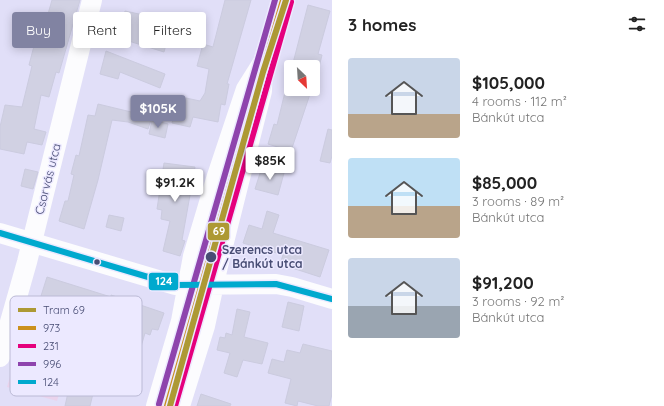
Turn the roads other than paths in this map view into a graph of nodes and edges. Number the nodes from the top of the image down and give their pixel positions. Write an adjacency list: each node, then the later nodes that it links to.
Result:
1 (92, 0): 5 (street, Csorvás utca)
2 (283, 0): 3 (street)
3 (264, 62): 6 (street); 6 (street)
4 (0, 233): 5 (street)
5 (32, 242): 6 (street); 7 (street, Csorvás utca)
6 (201, 285): 8 (street); 11 (street); 12 (street); 13 (street)
7 (17, 296)
8 (332, 299)
9 (10, 321): 10 (street, Csorvás utca)
10 (0, 357)
11 (156, 406)
12 (167, 406)
13 (180, 406)

